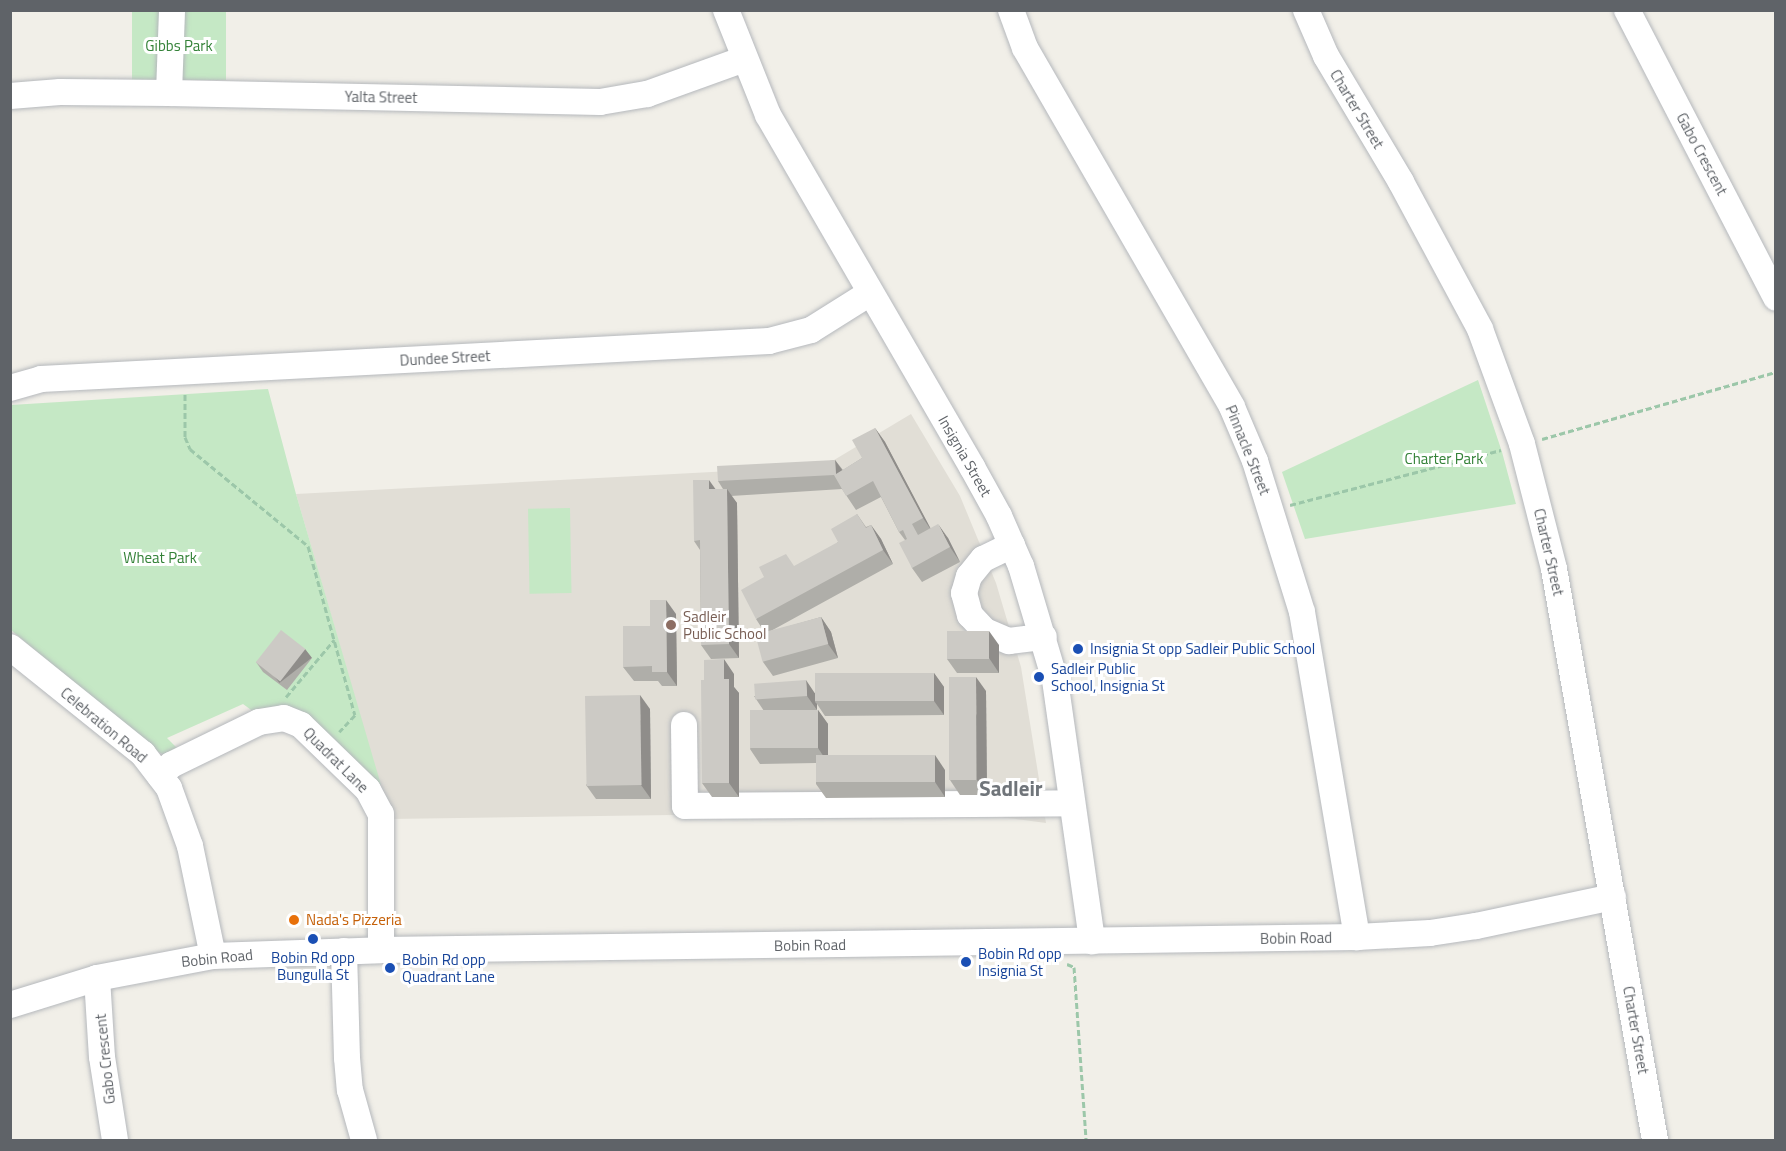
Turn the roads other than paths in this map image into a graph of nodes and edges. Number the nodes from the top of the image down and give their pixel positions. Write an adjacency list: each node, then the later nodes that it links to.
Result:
1 (172, 10): 7 (street)
2 (726, 10): 6 (street, Insignia Street)
3 (1011, 10): 19 (street, Pinnacle Street)
4 (1306, 10): 18 (street, Charter Street)
5 (1627, 10): 10 (street, Gabo Crescent)
6 (744, 59): 7 (street, Yalta Street); 9 (street, Insignia Street)
7 (169, 93): 8 (street, Yalta Street)
8 (10, 96)
9 (870, 293): 11 (street, Dundee Street); 12 (street, Insignia Street)
10 (1776, 298)
11 (10, 388)
12 (1012, 545): 13 (street, Insignia Street); 13 (street)
13 (1044, 637): 17 (street, Insignia Street)
14 (10, 647): 16 (street, Celebration Road)
15 (684, 725): 17 (street)
16 (160, 776): 21 (street, Quadrat Lane); 23 (street, Celebration Road)
17 (1072, 804): 20 (street, Insignia Street)
18 (1613, 897): 19 (street, Bobin Road); 28 (street, Charter Street)
19 (1357, 937): 20 (street, Bobin Road)
20 (1092, 941): 21 (street, Bobin Road)
21 (381, 950): 22 (street, Bobin Road)
22 (344, 951): 23 (street, Bobin Road); 27 (street)
23 (213, 956): 24 (street, Bobin Road)
24 (97, 978): 25 (street, Bobin Road); 26 (street, Gabo Crescent)
25 (10, 1005)
26 (115, 1140)
27 (364, 1140)
28 (1655, 1140)

